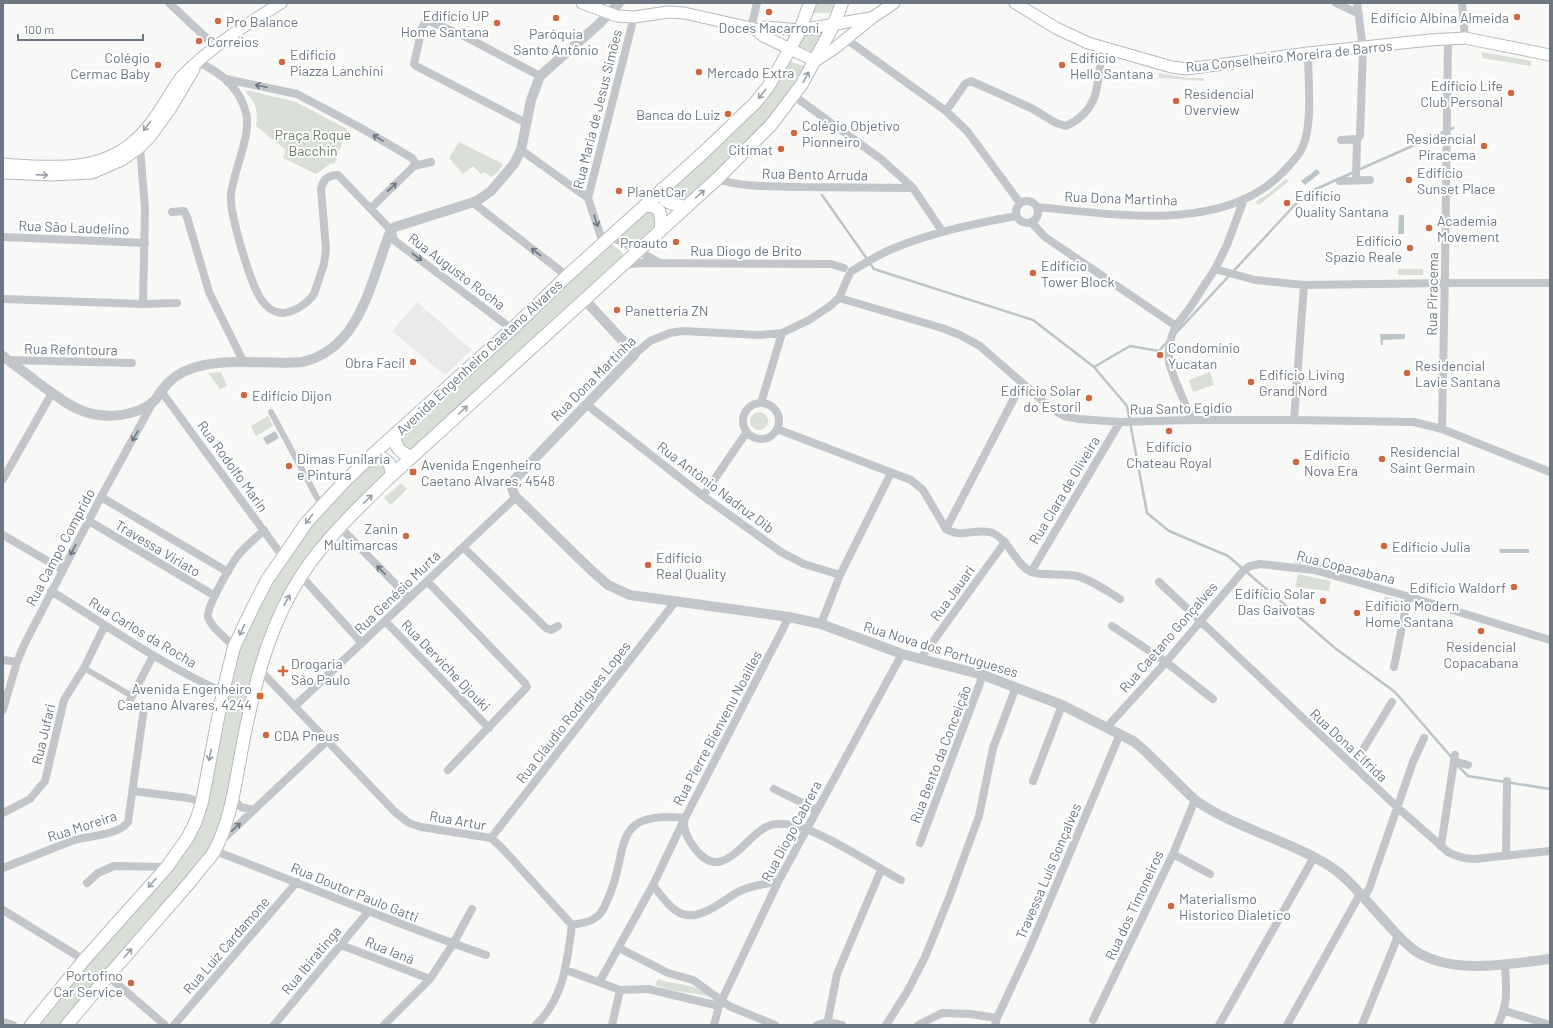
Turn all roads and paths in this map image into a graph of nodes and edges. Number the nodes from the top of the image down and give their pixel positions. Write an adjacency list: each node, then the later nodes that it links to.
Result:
1 (169, 3): 23 (street)
2 (280, 3): 23 (main road)
3 (582, 3): 13 (main road)
4 (619, 3): 13 (street)
5 (757, 3): 18 (street)
6 (810, 3): 19 (main road, Avenida Engenheiro Caetano Alvares)
7 (842, 3): 17 (main road, Avenida Engenheiro Caetano Alvares)
8 (894, 3): 16 (main road)
9 (1015, 3): 24 (main road, Rua Conselheiro Moreira de Barros)
10 (1336, 3): 14 (street)
11 (1357, 3): 14 (street)
12 (1462, 3): 20 (street)
13 (609, 14): 15 (main road); 31 (street)
14 (1359, 14): 25 (street)
15 (634, 16): 18 (main road); 50 (street, Rua Maria de Jesus Simões)
16 (873, 17): 17 (main road); 21 (main road)
17 (834, 24): 19 (main road); 30 (main road, Avenida Engenheiro Caetano Alvares)
18 (754, 29): 19 (main road); 26 (main road)
19 (800, 30): 26 (main road, Avenida Engenheiro Caetano Alvares)
20 (1465, 38): 22 (main road, Rua Conselheiro Moreira de Barros); 28 (main road, Rua Conselheiro Moreira de Barros)
21 (846, 39): 30 (main road); 34 (street)
22 (1448, 39): 25 (main road, Rua Conselheiro Moreira de Barros); 73 (street, Rua Piracema)
23 (215, 46): 29 (main road)
24 (1102, 48): 27 (main road, Rua Conselheiro Moreira de Barros); 34 (street)
25 (1362, 48): 27 (main road, Rua Conselheiro Moreira de Barros); 36 (street)
26 (790, 49): 30 (main road); 49 (main road, Avenida Engenheiro Caetano Alvares, one-way to 49)
27 (1308, 53): 51 (street, Rua Dona Martinha)
28 (1550, 54)
29 (200, 60): 32 (street); 38 (main road); 41 (main road, one-way to 41)
30 (815, 60): 33 (main road, Avenida Engenheiro Caetano Alvares, one-way to 30)
31 (540, 76): 35 (street); 35 (street)
32 (226, 79): 42 (street, one-way to 32); 57 (street, Rua Augusto Rocha)
33 (794, 96): 44 (main road, Avenida Engenheiro Caetano Alvares); 48 (street)
34 (946, 111): 53 (street)
35 (526, 123): 39 (street)
36 (1357, 139): 37 (street); 46 (street)
37 (1341, 140)
38 (140, 147): 43 (main road, one-way to 38); 66 (street)
39 (521, 150): 50 (street, Rua Maria de Jesus Simões); 52 (street)
40 (431, 162): 42 (street)
41 (3, 164)
42 (414, 166): 57 (street, one-way to 42)
43 (3, 173)
44 (717, 179): 48 (street, Rua Bento Arruda); 55 (main road, Avenida Engenheiro Caetano Alvares, one-way to 44)
45 (1340, 180): 46 (street)
46 (1356, 180): 47 (street)
47 (1370, 180)
48 (913, 188): 63 (street)
49 (662, 190): 54 (main road, Avenida Engenheiro Caetano Alvares); 55 (main road)
50 (588, 198): 65 (street, one-way to 65)
51 (1244, 199): 56 (street, Rua Dona Martinha); 70 (street)
52 (472, 202): 61 (street); 72 (street, one-way to 52)
53 (1020, 203): 56 (street); 59 (street)
54 (644, 206): 62 (main road); 65 (main road, Avenida Engenheiro Caetano Alvares)
55 (686, 207): 62 (main road, Avenida Engenheiro Caetano Alvares)
56 (1037, 207): 60 (street)
57 (370, 208): 61 (street, Rua Augusto Rocha)
58 (172, 212): 87 (street)
59 (1016, 216): 60 (street); 63 (street)
60 (1031, 222): 81 (street)
61 (391, 230): 82 (street, Rua Augusto Rocha, one-way to 82); 87 (street)
62 (661, 230): 67 (main road, Avenida Engenheiro Caetano Alvares)
63 (942, 231): 71 (street)
64 (3, 237): 66 (street, Rua São Laudelino)
65 (607, 239): 67 (street); 72 (main road, Avenida Engenheiro Caetano Alvares)
66 (145, 243): 80 (street)
67 (639, 250): 68 (street); 69 (main road, Avenida Engenheiro Caetano Alvares)
68 (661, 263): 69 (street, Rua Diogo de Brito); 71 (street, Rua Diogo de Brito)
69 (623, 265): 78 (main road, Avenida Engenheiro Caetano Alvares)
70 (1215, 269): 75 (street); 81 (street)
71 (847, 271): 76 (street)
72 (566, 276): 82 (main road, Avenida Engenheiro Caetano Alvares)
73 (1445, 283): 74 (street); 75 (street); 99 (street, Rua Piracema)
74 (1550, 283)
75 (1304, 286): 96 (street)
76 (838, 298): 83 (street, Rua Dona Martinha); 88 (street, Rua Santo Egidio)
77 (3, 299): 80 (street)
78 (585, 300): 84 (street); 103 (main road, Avenida Engenheiro Caetano Alvares, one-way to 78)
79 (177, 303): 80 (street)
80 (143, 304)
81 (1176, 326): 95 (street)
82 (512, 329): 100 (main road, Avenida Engenheiro Caetano Alvares)
83 (782, 334): 84 (street, Rua Dona Martinha); 92 (street)
84 (635, 354): 93 (street, Rua Dona Martinha)
85 (6, 358): 86 (street, Rua Refontoura); 90 (street)
86 (132, 363)
87 (244, 363): 89 (street)
88 (1022, 383): 97 (street, Rua Santo Egidio); 114 (street)
89 (161, 391): 91 (street); 115 (street, Rua Rodolfo Marin)
90 (52, 393): 91 (street); 107 (street)
91 (153, 402): 109 (street, Rua Campo Comprido, one-way to 109)
92 (761, 403): 98 (street); 101 (street)
93 (586, 404): 108 (street, Rua Antônio Nadruz Dib); 110 (street, Rua Dona Martinha)
94 (271, 412): 111 (street)
95 (1192, 420): 96 (street, Rua Santo Egidio); 97 (street, Rua Santo Egidio)
96 (1294, 420): 99 (street, Rua Santo Egidio)
97 (1120, 422): 123 (street, Rua Clara de Oliveira)
98 (777, 429): 101 (street); 105 (street)
99 (1442, 429): 104 (street, Rua Santo Egidio)
100 (396, 433): 102 (main road, Avenida Engenheiro Caetano Alvares); 103 (main road)
101 (746, 433): 108 (street)
102 (371, 456): 106 (main road); 111 (main road, Avenida Engenheiro Caetano Alvares)
103 (412, 457): 106 (main road, Avenida Engenheiro Caetano Alvares)
104 (1550, 472)
105 (891, 473): 114 (street); 124 (street)
106 (391, 476): 113 (main road, Avenida Engenheiro Caetano Alvares, one-way to 106)
107 (3, 479)
108 (703, 496): 124 (street, Rua Antônio Nadruz Dib)
109 (101, 497): 112 (street, Rua Campo Comprido); 122 (street)
110 (516, 497): 118 (street, Rua Genésio Murta); 133 (street, Rua Nova dos Portugueses)
111 (321, 505): 119 (main road, Avenida Engenheiro Caetano Alvares, one-way to 119)
112 (89, 521): 121 (street, Rua Campo Comprido, one-way to 121); 129 (street, Travessa Viriato)
113 (340, 527): 125 (main road, Avenida Engenheiro Caetano Alvares); 131 (street, one-way to 113)
114 (946, 529): 117 (street)
115 (264, 530): 119 (street, Rua Rodolfo Marin); 122 (street)
116 (3, 535): 121 (street)
117 (1005, 542): 123 (street); 146 (street, Rua Jauari)
118 (463, 547): 126 (street, Rua Genésio Murta); 139 (street)
119 (282, 557): 143 (main road, Avenida Engenheiro Caetano Alvares, one-way to 143)
120 (1250, 566): 130 (street, Rua Copacabana); 136 (street, Rua Caetano Gonçalves)
121 (63, 570): 128 (street, Rua Campo Comprido)
122 (228, 572): 129 (street)
123 (1031, 572): 132 (street)
124 (840, 575): 137 (street)
125 (301, 576): 142 (street); 152 (main road, Avenida Engenheiro Caetano Alvares, one-way to 125)
126 (427, 581): 131 (street, Rua Genésio Murta); 164 (street)
127 (1159, 582): 136 (street, Rua Dona Elfrida)
128 (51, 591): 138 (street, Rua Carlos da Rocha); 148 (street, Rua Campo Comprido)
129 (215, 596): 143 (street)
130 (1408, 596): 141 (street, Rua Copacabana); 150 (street)
131 (409, 598): 135 (street, Rua Genésio Murta)
132 (1120, 599)
133 (675, 602): 134 (street, Rua Nova dos Portugueses); 184 (street, Rua Cláudio Rodrigues Lopes)
134 (789, 617): 137 (street, Rua Nova dos Portugueses); 182 (street, Rua Pierre Bienvenu Noailles)
135 (385, 621): 142 (street, Rua Genésio Murta); 164 (street, Rua Derviche Djouki)
136 (1200, 622): 149 (street, Rua Caetano Gonçalves); 169 (street, Rua Dona Elfrida)
137 (821, 624): 144 (street, Rua Nova dos Portugueses)
138 (105, 625): 145 (street, Rua Carlos da Rocha); 151 (street, Rua Jufari)
139 (558, 626)
140 (1112, 626): 149 (street)
141 (1550, 640)
142 (362, 643): 159 (street, Rua Genésio Murta)
143 (234, 647): 155 (main road, Avenida Engenheiro Caetano Alvares)
144 (902, 654): 146 (street, Rua Nova dos Portugueses); 180 (street, Rua Diogo Cabrera)
145 (153, 656): 155 (street, Rua Carlos da Rocha); 156 (street)
146 (921, 658): 153 (street, Rua Nova dos Portugueses)
147 (3, 660): 148 (street)
148 (17, 662): 162 (street, Rua Campo Comprido)
149 (1166, 662): 157 (street); 163 (street, Rua Caetano Gonçalves)
150 (1394, 667)
151 (84, 668): 156 (street); 181 (street, Rua Jufari)
152 (259, 669): 159 (street, Rua Artur); 175 (main road, Avenida Engenheiro Caetano Alvares)
153 (983, 675): 154 (street, Rua Nova dos Portugueses); 185 (street, Rua Bento da Conceição)
154 (1016, 687): 160 (street, Rua Nova dos Portugueses); 238 (street)
155 (223, 692): 177 (main road, Avenida Engenheiro Caetano Alvares, one-way to 177)
156 (131, 698)
157 (1213, 699)
158 (1392, 702): 169 (street)
159 (295, 706): 167 (street, Rua Artur)
160 (1062, 706): 163 (street, Rua Nova dos Portugueses); 171 (street)
161 (144, 708): 174 (street, Rua Moreira)
162 (3, 710)
163 (1107, 727): 165 (street, Rua Nova dos Portugueses)
164 (489, 728): 170 (street)
165 (1120, 734): 176 (street, Rua Nova dos Portugueses); 223 (street, Travessa Luís Gonçalves)
166 (1424, 738): 178 (street)
167 (328, 740): 179 (street); 184 (street, Rua Artur)
168 (1468, 765): 186 (street)
169 (1353, 766): 178 (street, Rua Dona Elfrida)
170 (448, 770)
171 (1033, 781)
172 (1507, 781): 190 (street)
173 (774, 790): 180 (street)
174 (133, 791): 177 (street); 193 (street, Rua Moreira)
175 (232, 798): 179 (street); 187 (main road, Avenida Engenheiro Caetano Alvares)
176 (1195, 800): 189 (street, Rua dos Timoneiros); 191 (street, Rua Nova dos Portugueses)
177 (202, 802): 192 (main road, Avenida Engenheiro Caetano Alvares)
178 (1397, 807): 186 (street, Rua Dona Elfrida); 201 (street)
179 (254, 810): 187 (street, one-way to 179)
180 (817, 810): 183 (street, Rua Diogo Cabrera)
181 (3, 813)
182 (684, 820): 183 (street); 200 (street); 205 (street, Rua Pierre Bienvenu Noailles)
183 (806, 830): 194 (street); 198 (street, Rua Diogo Cabrera)
184 (491, 838): 205 (street, Rua Artur)
185 (920, 843)
186 (1442, 846): 190 (street, Rua Dona Elfrida)
187 (216, 847): 197 (street, Rua Doutor Paulo Gatti); 215 (main road, Avenida Engenheiro Caetano Alvares, one-way to 187)
188 (1550, 850): 190 (street, Rua Dona Elfrida)
189 (1173, 854): 195 (street); 221 (street, Rua dos Timoneiros)
190 (1506, 856)
191 (1314, 857): 201 (street, Rua Nova dos Portugueses); 240 (street)
192 (166, 867): 199 (street); 212 (main road, Avenida Engenheiro Caetano Alvares, one-way to 212)
193 (3, 868)
194 (881, 870): 196 (street); 224 (street)
195 (1210, 874)
196 (900, 880)
197 (297, 882): 204 (street, Rua Doutor Paulo Gatti); 229 (street, Rua Luíz Cardamone)
198 (778, 882): 200 (street); 219 (street, Rua Diogo Cabrera)
199 (87, 883)
200 (653, 885): 209 (street)
201 (1361, 896): 206 (street, Rua Nova dos Portugueses); 241 (street)
202 (472, 908): 207 (street)
203 (3, 910): 212 (street)
204 (368, 912): 207 (street, Rua Doutor Paulo Gatti); 208 (street, Rua Ibiratinga)
205 (572, 925): 214 (street)
206 (1398, 936): 213 (street, Rua Nova dos Portugueses); 242 (street)
207 (454, 944): 210 (street, Rua Doutor Paulo Gatti); 216 (street)
208 (341, 945): 216 (street, Rua Ianá); 230 (street, Rua Ibiratinga)
209 (619, 948): 217 (street); 219 (street)
210 (486, 955)
211 (1550, 959): 213 (street, Rua Nova dos Portugueses)
212 (84, 960): 226 (main road, Avenida Engenheiro Caetano Alvares)
213 (1505, 964): 220 (street)
214 (566, 970): 217 (street); 232 (street)
215 (108, 976): 227 (main road, Avenida Engenheiro Caetano Alvares); 228 (street)
216 (430, 979): 231 (street)
217 (600, 981): 218 (street)
218 (620, 990): 219 (street); 233 (street)
219 (720, 1003): 234 (street, Rua Diogo Cabrera); 235 (street)
220 (1505, 1011): 243 (street); 244 (street)
221 (1093, 1020)
222 (3, 1022): 225 (street)
223 (996, 1022): 239 (street)
224 (827, 1023): 236 (street); 237 (street)
225 (13, 1025)
226 (31, 1025)
227 (67, 1025)
228 (165, 1025)
229 (174, 1025)
230 (274, 1025)
231 (384, 1025)
232 (536, 1025)
233 (612, 1025)
234 (714, 1025)
235 (774, 1025)
236 (817, 1025)
237 (842, 1025)
238 (886, 1025)
239 (918, 1025)
240 (1219, 1025)
241 (1287, 1025)
242 (1362, 1025)
243 (1498, 1025)
244 (1550, 1025)

